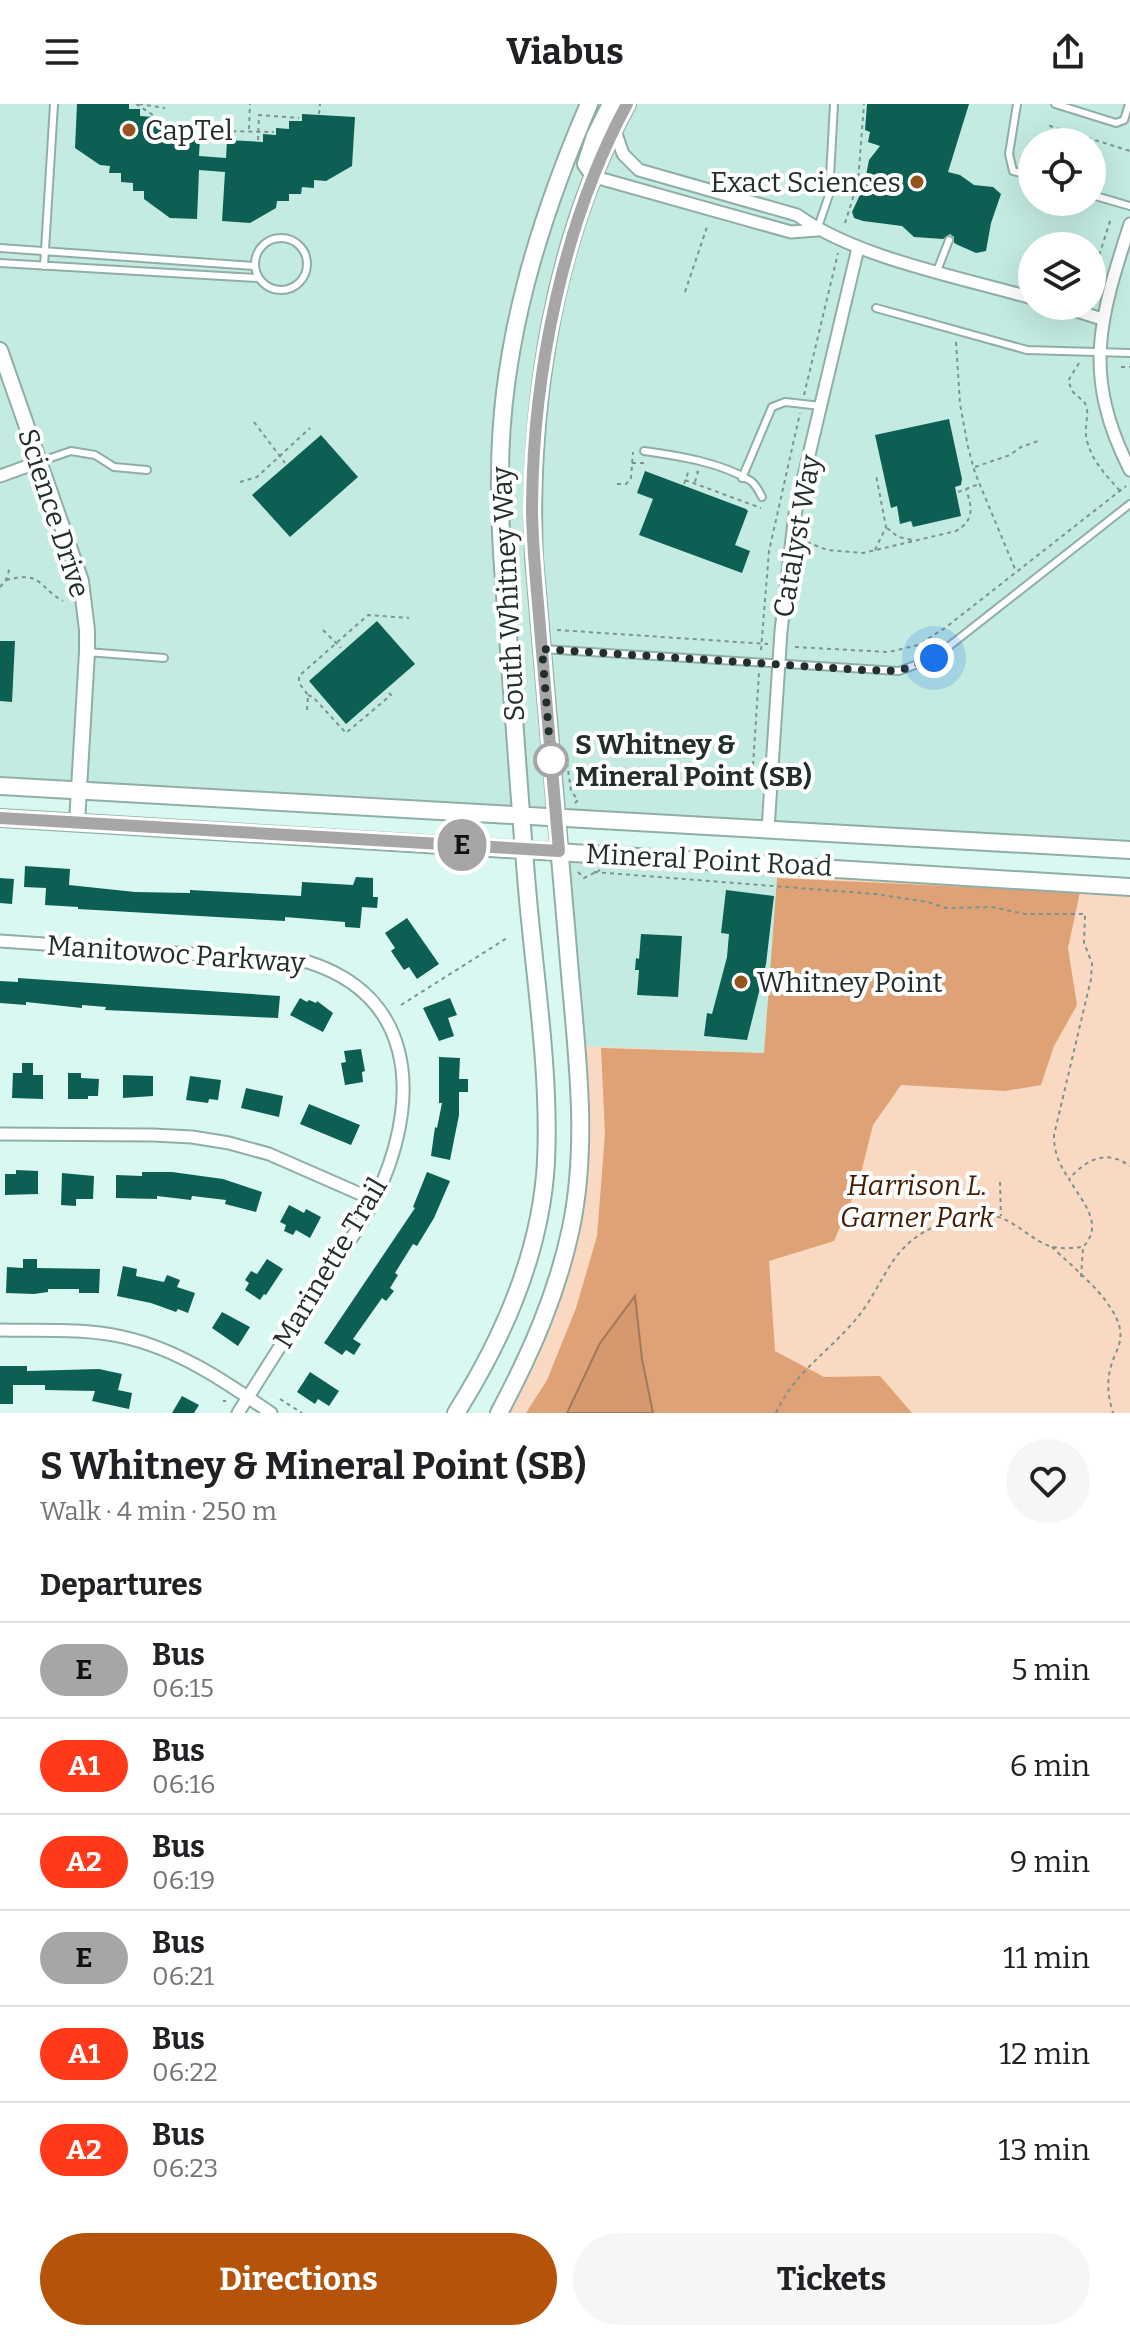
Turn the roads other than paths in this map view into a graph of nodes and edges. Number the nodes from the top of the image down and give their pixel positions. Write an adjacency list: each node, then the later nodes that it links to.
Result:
1 (54, 104): 19 (lane)
2 (589, 104): 47 (main road, South Whitney Way)
3 (611, 104): 11 (main road)
4 (627, 104): 9 (main road, South Whitney Way)
5 (834, 104): 15 (lane)
6 (1017, 104): 10 (lane)
7 (1055, 104): 8 (lane)
8 (1129, 104)
9 (615, 131): 11 (main road, South Whitney Way); 15 (street)
10 (1018, 172)
11 (595, 177): 15 (street); 41 (main road, South Whitney Way)
12 (1106, 199): 13 (lane)
13 (1130, 206)
14 (1130, 224): 26 (street)
15 (817, 230): 18 (street)
16 (949, 240): 23 (lane)
17 (0, 248): 19 (lane)
18 (858, 248): 23 (street); 32 (street, Catalyst Way)
19 (45, 252): 21 (lane); 22 (lane)
20 (0, 263): 21 (lane)
21 (44, 266): 24 (lane)
22 (254, 266): 24 (lane); 24 (lane)
23 (937, 271): 25 (street)
24 (258, 278)
25 (1018, 294)
26 (1106, 305)
27 (876, 308): 30 (lane)
28 (1102, 320): 30 (street)
29 (0, 350): 34 (street, Science Drive)
30 (1099, 352): 31 (lane); 36 (street)
31 (1130, 353)
32 (821, 406): 38 (lane); 44 (street, Catalyst Way)
33 (644, 451): 38 (lane)
34 (39, 462): 35 (lane); 37 (street); 42 (street, Science Drive)
35 (147, 470)
36 (1130, 470)
37 (0, 476)
38 (742, 478): 39 (lane)
39 (762, 497)
40 (1130, 504): 44 (lane)
41 (542, 649): 44 (lane); 48 (main road, South Whitney Way)
42 (87, 652): 43 (lane); 46 (street, Science Drive)
43 (164, 658)
44 (779, 664): 51 (street, Catalyst Way)
45 (0, 786): 46 (main road, Mineral Point Road)
46 (79, 791): 47 (main road, Mineral Point Road); 50 (street, Science Drive)
47 (521, 815): 48 (main road, Mineral Point Road); 52 (main road, South Whitney Way)
48 (556, 817): 51 (main road, Mineral Point Road); 54 (main road, South Whitney Way)
49 (0, 818): 50 (main road, Mineral Point Road)
50 (77, 823): 52 (main road, Mineral Point Road)
51 (768, 829): 53 (main road, Mineral Point Road)
52 (524, 849): 54 (main road, Mineral Point Road); 64 (main road, South Whitney Way)
53 (1130, 850)
54 (559, 851): 55 (main road, Mineral Point Road); 65 (main road, South Whitney Way)
55 (1130, 887)
56 (0, 941): 57 (street, Manitowoc Parkway)
57 (382, 1013): 59 (street, Marinette Trail)
58 (0, 1134): 59 (street)
59 (374, 1200): 61 (street, Marinette Trail)
60 (0, 1330): 61 (street)
61 (248, 1397): 62 (street, Marinette Trail); 63 (street)
62 (238, 1413)
63 (271, 1413)
64 (456, 1413)
65 (499, 1413)

